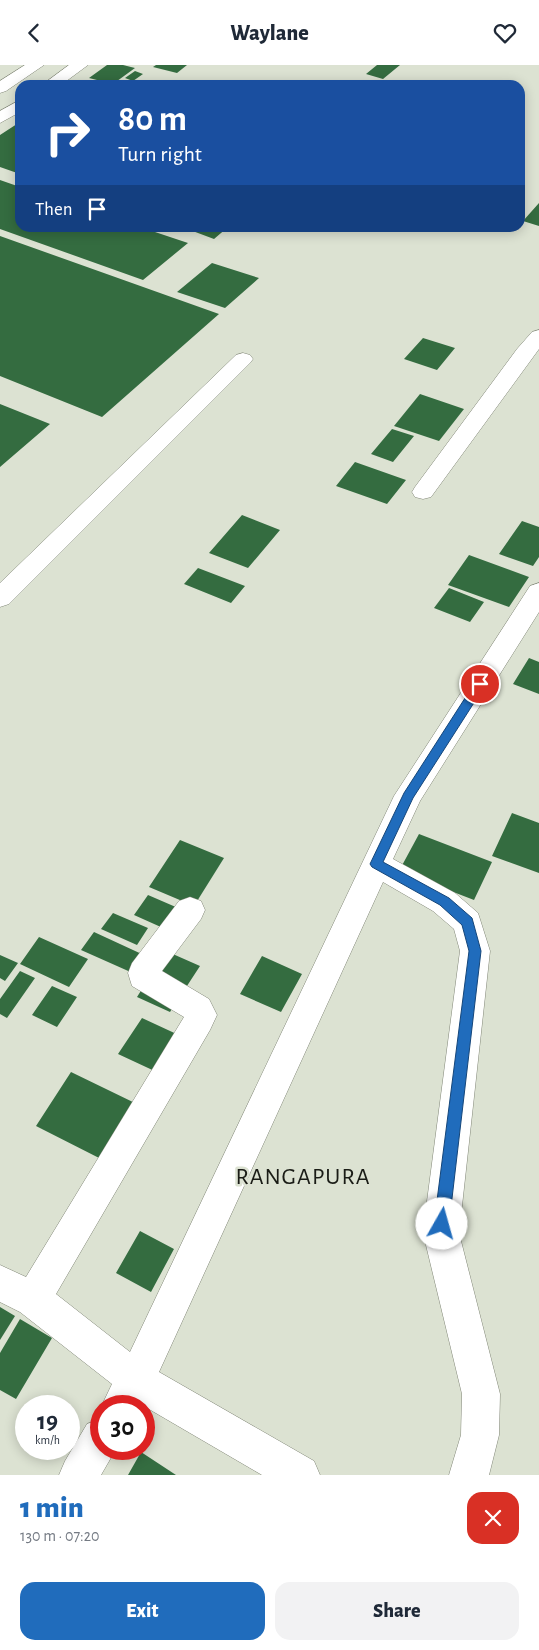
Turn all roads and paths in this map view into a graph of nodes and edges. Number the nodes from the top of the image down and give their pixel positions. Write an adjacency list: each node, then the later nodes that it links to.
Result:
1 (36, 65): 4 (street)
2 (80, 65): 3 (street)
3 (58, 80)
4 (0, 88)
5 (15, 108): 6 (street)
6 (0, 118)
7 (539, 337): 9 (street)
8 (243, 359): 11 (street)
9 (423, 492)
10 (539, 592): 12 (street)
11 (0, 598)
12 (376, 864): 16 (street); 20 (street)
13 (190, 910): 15 (street)
14 (0, 1283): 15 (street)
15 (33, 1299): 16 (street)
16 (128, 1393): 19 (street)
17 (90, 1457): 18 (street)
18 (80, 1475)
19 (300, 1475)
20 (469, 1475)

